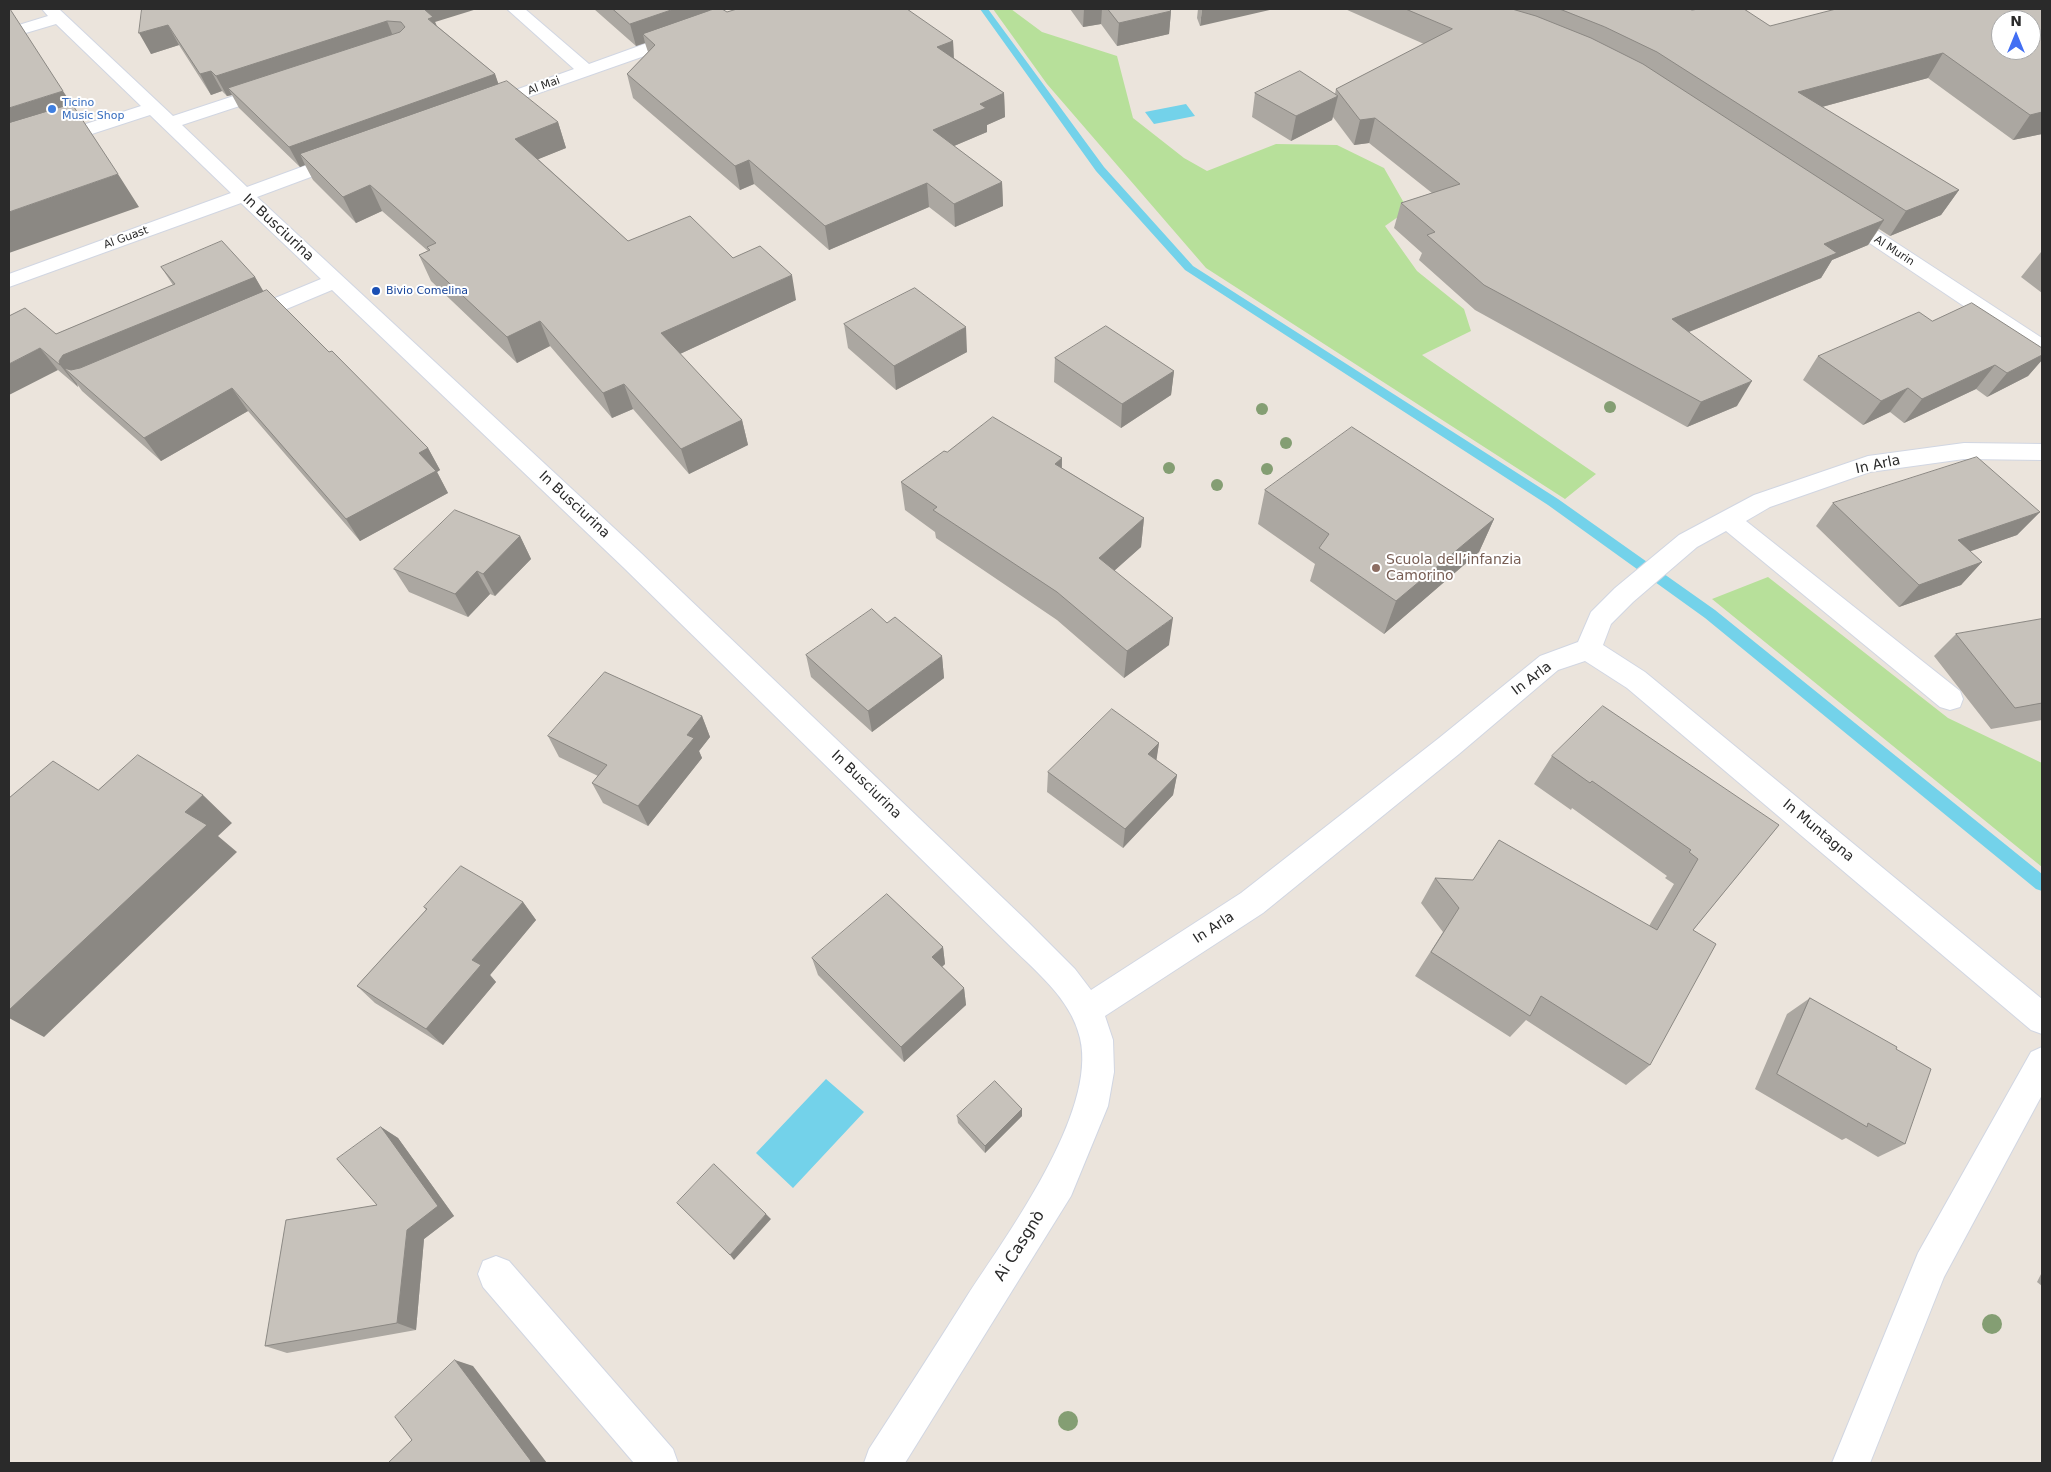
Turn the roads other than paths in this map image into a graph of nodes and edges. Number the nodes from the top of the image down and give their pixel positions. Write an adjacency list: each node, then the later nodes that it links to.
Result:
1 (515, 9): 5 (street)
2 (55, 13): 4 (street); 8 (street, In Busciurina)
3 (696, 32): 5 (street, Al Mai)
4 (9, 33)
5 (586, 70): 7 (street, Al Mai)
6 (290, 84): 8 (street)
7 (468, 113)
8 (160, 116): 10 (street); 11 (street, In Busciurina)
9 (356, 154): 11 (street)
10 (9, 155)
11 (244, 195): 13 (street, Al Guast); 14 (street, In Busciurina)
12 (1830, 209): 16 (street, Al Murin)
13 (9, 281)
14 (335, 281): 15 (street); 21 (street, In Busciurina)
15 (226, 327)
16 (2042, 348)
17 (2042, 452): 18 (street, In Arla)
18 (1727, 519): 19 (street, In Arla); 20 (street)
19 (1588, 649): 21 (street, In Arla); 22 (street, In Muntagna)
20 (1950, 699)
21 (1087, 1010): 26 (street, Ai Casgnò)
22 (2042, 1019)
23 (2042, 1063): 27 (street)
24 (496, 1274): 25 (street)
25 (659, 1463)
26 (883, 1463)
27 (1851, 1463)

